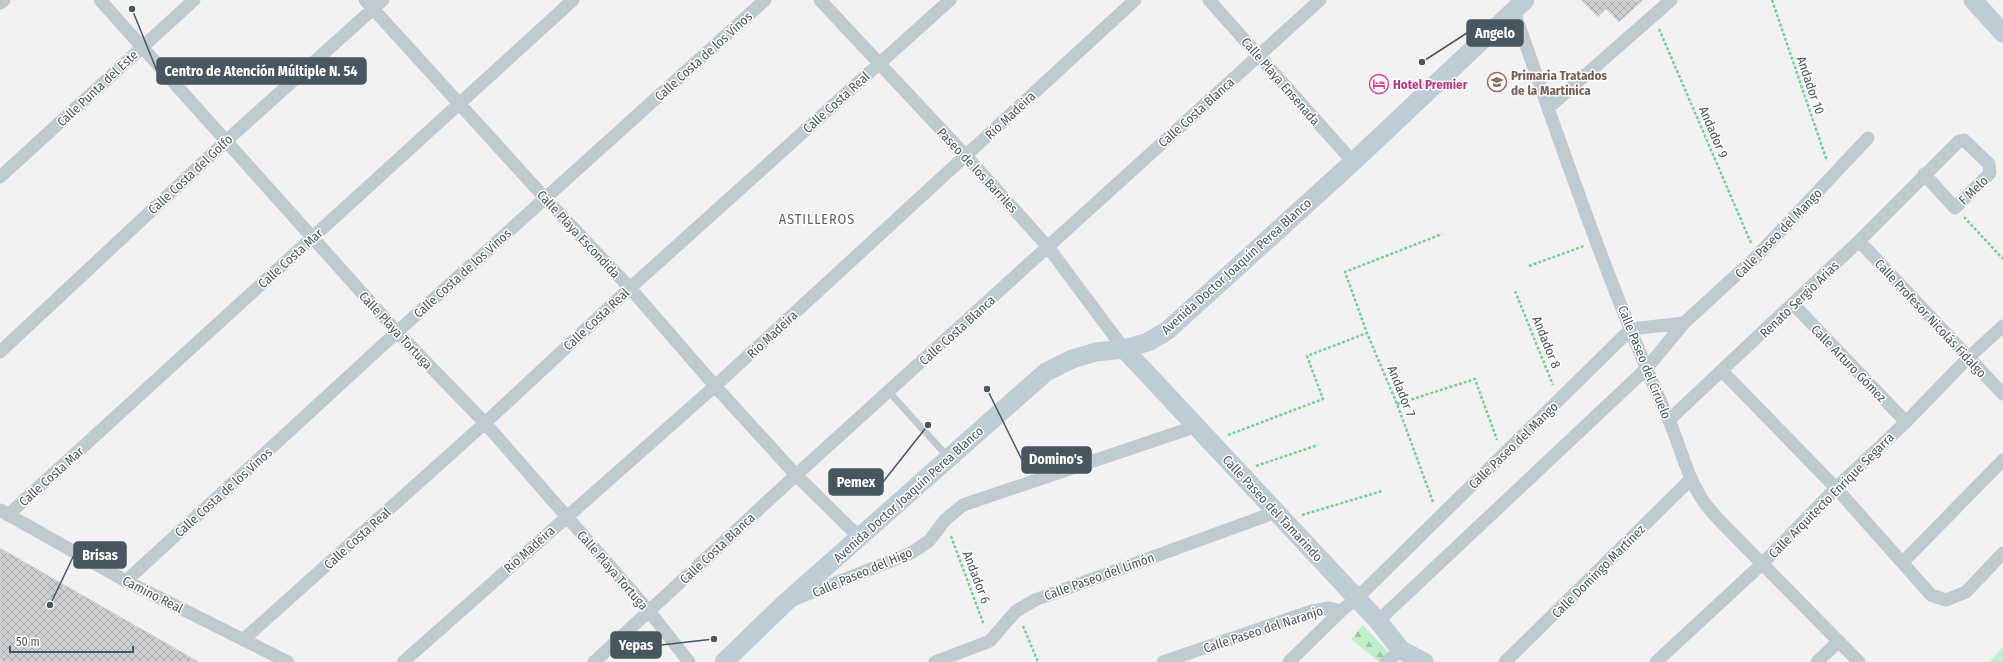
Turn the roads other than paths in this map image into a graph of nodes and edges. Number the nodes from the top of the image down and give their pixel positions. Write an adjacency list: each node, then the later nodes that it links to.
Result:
1 (4, 0): 14 (street)
2 (100, 0): 17 (street, Calle Playa Tortuga)
3 (194, 0): 17 (street, Calle Punta del Este)
4 (573, 0): 20 (street, Calle Costa Mar)
5 (764, 0): 28 (street, Calle Costa de los Vinos)
6 (820, 0): 19 (street, Paseo de los Barriles)
7 (950, 0): 19 (street, Calle Costa Real)
8 (1135, 0): 24 (street, Río Madeira)
9 (1209, 0): 18 (street, Calle Playa Ensenada)
10 (1320, 0): 18 (street, Calle Costa Blanca)
11 (1671, 0): 21 (street)
12 (1973, 0): 16 (main road)
13 (374, 3): 20 (street, Calle Playa Escondida); 23 (street, Calle Costa del Golfo)
14 (0, 4)
15 (1520, 6): 21 (street, Calle Paseo del Ciruelo); 25 (main road, Avenida Doctor Joaquín Perea Blanco)
16 (2003, 33)
17 (142, 47): 23 (street, Calle Playa Tortuga); 27 (street, Calle Punta del Este)
18 (1259, 55): 25 (street, Calle Playa Ensenada); 31 (street, Calle Costa Blanca)
19 (879, 64): 24 (street, Paseo de los Barriles); 32 (street, Calle Costa Real)
20 (459, 103): 28 (street, Calle Playa Escondida); 29 (street, Calle Costa Mar)
21 (1548, 108): 36 (street, Calle Paseo del Ciruelo)
22 (1868, 138): 34 (street, Calle Paseo del Mango)
23 (226, 141): 29 (street, Calle Playa Tortuga); 39 (street, Calle Costa del Golfo)
24 (966, 156): 31 (street, Paseo de los Barriles); 43 (street, Río Madeira)
25 (1353, 162): 38 (main road, Avenida Doctor Joaquín Perea Blanco)
26 (1924, 174): 26 (street, F Melo); 30 (street, Renato Sergio Arias)
27 (0, 177)
28 (545, 198): 32 (street, Calle Playa Escondida); 37 (street, Calle Costa de los Vinos)
29 (312, 238): 37 (street, Calle Playa Tortuga); 55 (street, Calle Costa Mar)
30 (1859, 241): 33 (street, Renato Sergio Arias); 40 (street, Calle Profesor Nicolás Fidalgo)
31 (1048, 247): 38 (street, Paseo de los Barriles); 44 (street, Calle Costa Blanca)
32 (630, 288): 43 (street, Calle Playa Escondida); 48 (street, Calle Costa Real)
33 (1793, 304): 42 (street, Renato Sergio Arias); 47 (street, Calle Arturo Gómez)
34 (1684, 323): 36 (street); 41 (street, Calle Paseo del Mango)
35 (2003, 326): 40 (street, Calle Arquitecto Enrique Segarra)
36 (1631, 329): 41 (street, Calle Paseo del Ciruelo); 63 (street, Calle Paseo del Mango)
37 (397, 332): 48 (street, Calle Playa Tortuga); 62 (street, Calle Costa de los Vinos)
38 (1124, 349): 49 (main road, Calle Paseo del Tamarindo); 50 (main road, Avenida Doctor Joaquín Perea Blanco)
39 (0, 352)
40 (1968, 358): 45 (street, Calle Profesor Nicolás Fidalgo); 47 (street, Calle Arquitecto Enrique Segarra)
41 (1646, 369): 46 (street, Calle Paseo del Ciruelo); 67 (street, Calle Paseo del Mango)
42 (1723, 372): 46 (street, Renato Sergio Arias); 54 (street)
43 (715, 386): 52 (street, Calle Playa Escondida); 56 (street, Río Madeira)
44 (889, 392): 50 (lane); 52 (street, Calle Costa Blanca)
45 (2003, 394)
46 (1669, 420): 53 (street, Calle Paseo del Ciruelo)
47 (1906, 422): 54 (street, Calle Arquitecto Enrique Segarra)
48 (485, 423): 56 (street, Calle Playa Tortuga); 68 (street, Calle Costa Real)
49 (1197, 426): 57 (main road, Calle Paseo del Tamarindo); 64 (street, Calle Paseo del Higo)
50 (948, 458): 58 (main road, Avenida Doctor Joaquín Perea Blanco)
51 (2003, 460): 60 (street)
52 (796, 475): 58 (street, Calle Playa Escondida); 65 (street, Calle Costa Blanca)
53 (1691, 479): 61 (street, Calle Paseo del Ciruelo); 81 (street, Calle Domingo Martínez)
54 (1836, 488): 60 (street); 61 (street, Calle Arquitecto Enrique Segarra)
55 (4, 513): 62 (street, Camino Real)
56 (567, 516): 65 (street, Calle Playa Tortuga); 72 (street, Río Madeira)
57 (1280, 516): 63 (main road, Calle Paseo del Tamarindo); 76 (street, Calle Paseo del Limón)
58 (859, 537): 64 (main road, Avenida Doctor Joaquín Perea Blanco)
59 (2003, 553): 60 (street)
60 (1903, 562)
61 (1763, 563): 69 (street, Calle Paseo del Ciruelo); 82 (street, Calle Arquitecto Enrique Segarra)
62 (126, 581): 68 (street, Camino Real)
63 (1357, 598): 66 (street, Calle Paseo del Mango); 67 (main road, Calle Paseo del Tamarindo)
64 (785, 603): 75 (main road, Avenida Doctor Joaquín Perea Blanco)
65 (649, 611): 73 (street, Calle Costa Blanca); 74 (street, Calle Playa Tortuga)
66 (1341, 611): 77 (street, Calle Paseo del Naranjo); 78 (street, Calle Paseo del Mango)
67 (1378, 621): 70 (main road, Calle Paseo del Tamarindo)
68 (243, 640): 71 (street, Camino Real)
69 (1839, 640): 83 (street); 84 (street, Calle Paseo del Ciruelo)
70 (1401, 650): 79 (street); 80 (main road, Calle Paseo del Tamarindo)
71 (288, 662)
72 (403, 662)
73 (594, 662)
74 (689, 662)
75 (724, 662)
76 (935, 662)
77 (1163, 662)
78 (1289, 662)
79 (1386, 662)
80 (1424, 662)
81 (1505, 662)
82 (1656, 662)
83 (1817, 662)
84 (1859, 662)

